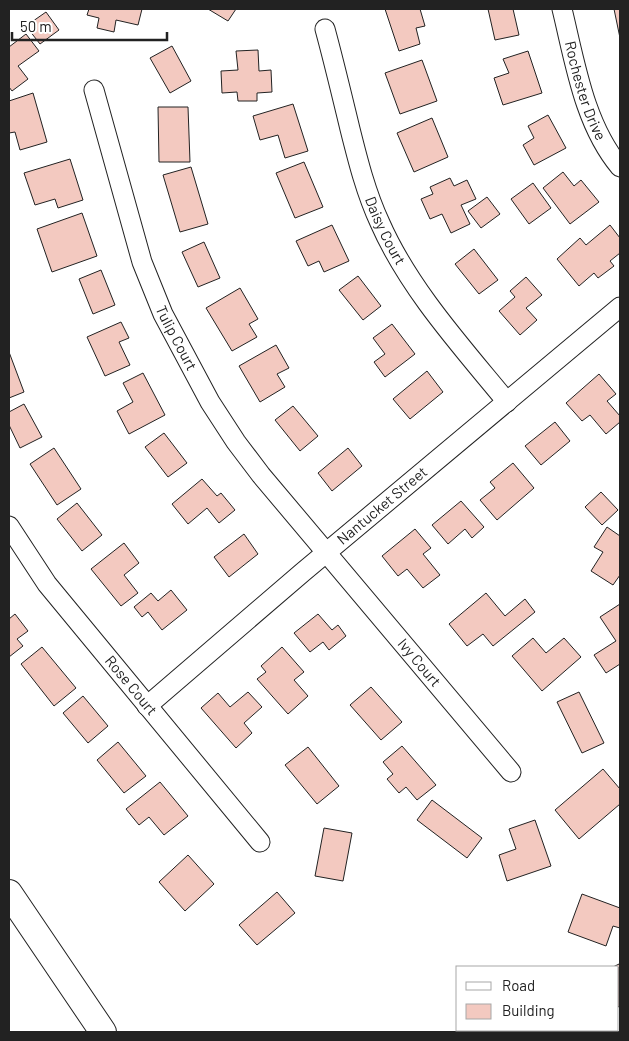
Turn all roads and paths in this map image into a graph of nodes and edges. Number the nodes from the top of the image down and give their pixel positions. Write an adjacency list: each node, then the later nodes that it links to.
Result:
1 (562, 9): 4 (street, Rochester Drive)
2 (326, 29): 6 (street, Daisy Court)
3 (94, 90): 8 (street, Tulip Court)
4 (620, 167)
5 (620, 307): 6 (street, Nantucket Street)
6 (507, 402): 8 (street, Nantucket Street)
7 (9, 526): 9 (street, Rose Court)
8 (327, 553): 9 (street, Nantucket Street); 10 (street, Ivy Court)
9 (147, 706): 11 (street, Rose Court)
10 (511, 772)
11 (260, 842)
12 (9, 893): 13 (street)
13 (103, 1032)

